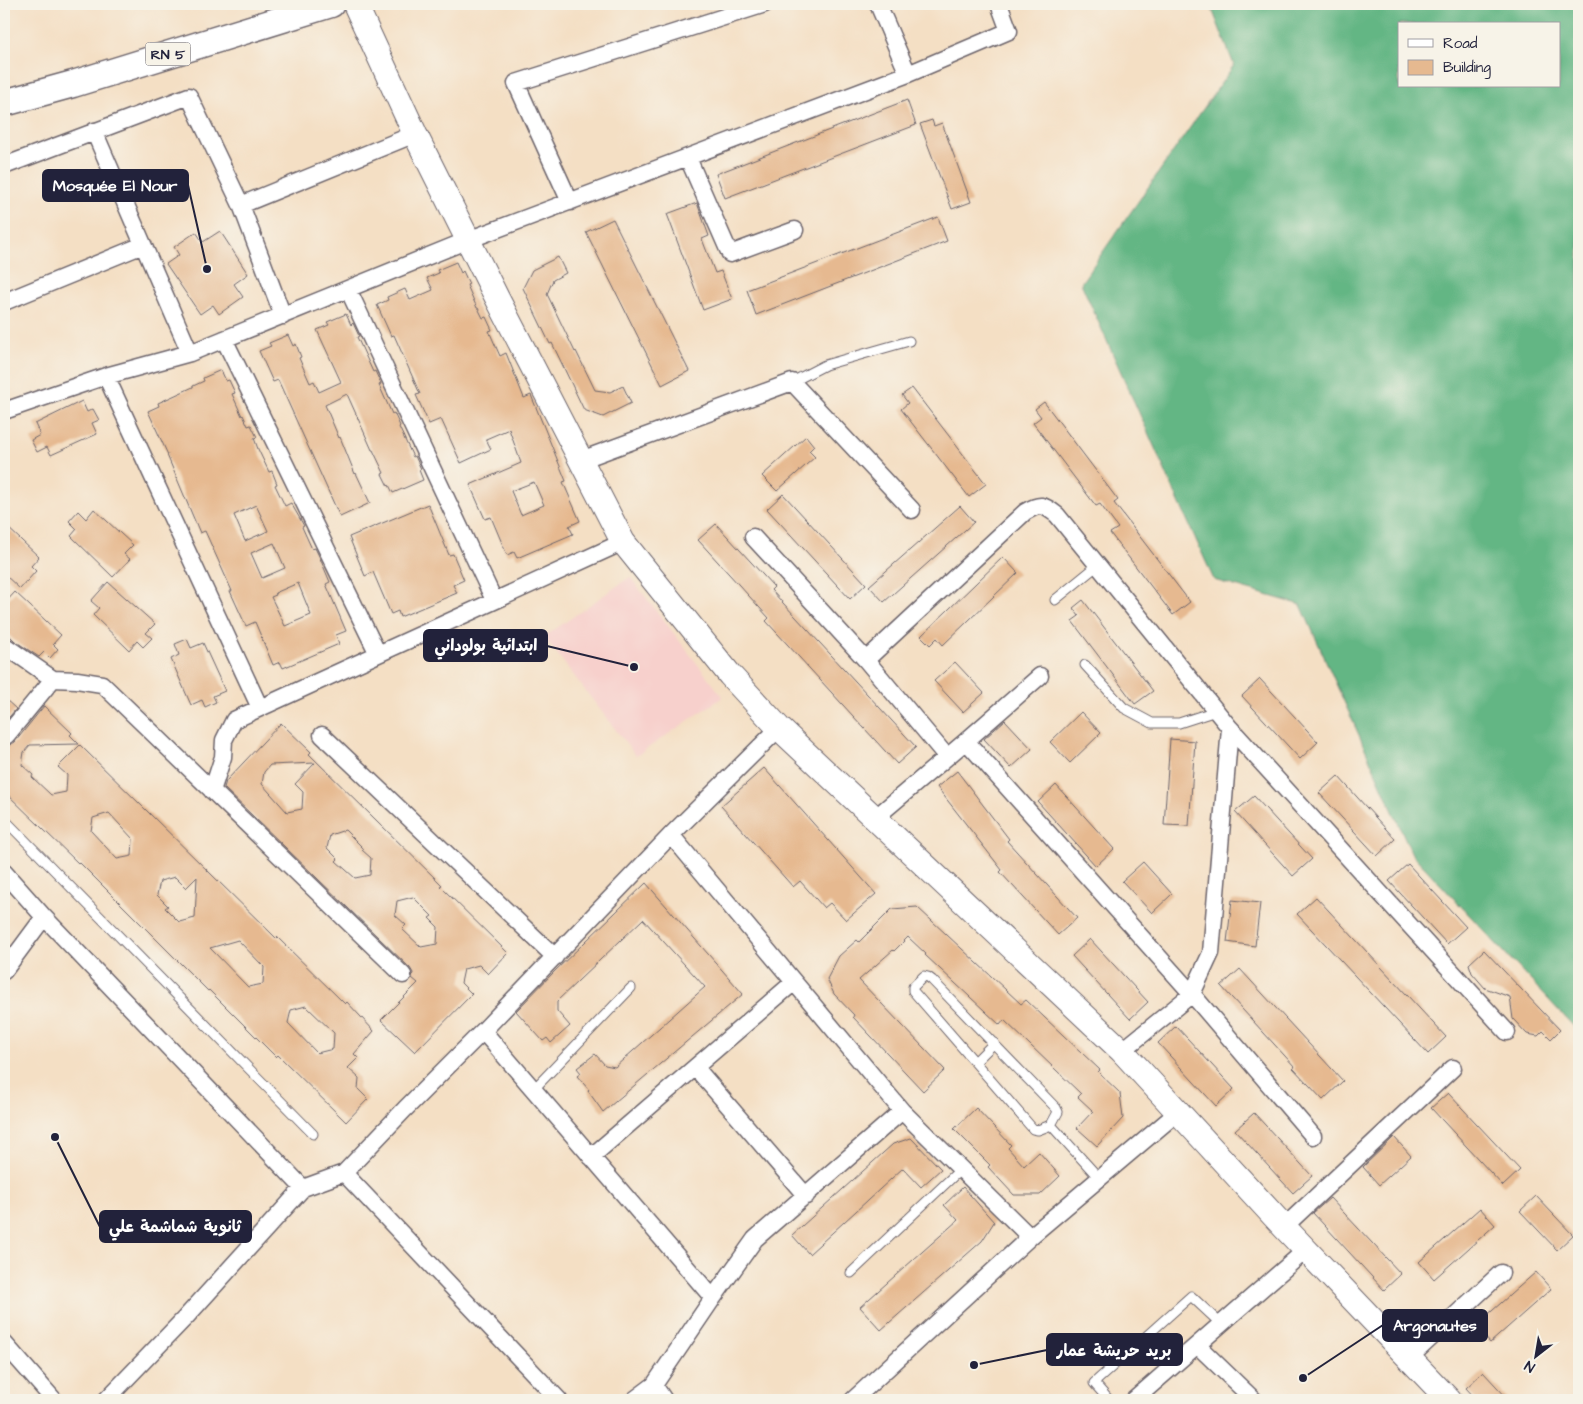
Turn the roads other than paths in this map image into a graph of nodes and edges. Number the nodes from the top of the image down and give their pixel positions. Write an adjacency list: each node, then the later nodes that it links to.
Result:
1 (331, 4): 7 (main road, RN 5)
2 (355, 4): 9 (street)
3 (765, 4): 12 (street)
4 (878, 4): 6 (street)
5 (999, 4): 6 (street)
6 (908, 74): 10 (street)
7 (4, 103)
8 (94, 132): 11 (street); 13 (street); 16 (street)
9 (416, 134): 13 (street); 15 (street)
10 (688, 158): 12 (street); 14 (street)
11 (4, 166)
12 (570, 202): 15 (street)
13 (241, 205): 19 (street)
14 (795, 230)
15 (468, 240): 17 (street); 26 (street)
16 (143, 245): 18 (street); 22 (street)
17 (348, 289): 19 (street); 31 (street)
18 (4, 302)
19 (283, 316): 20 (street)
20 (224, 339): 22 (street); 34 (street)
21 (909, 341): 24 (lane)
22 (190, 353): 23 (street)
23 (106, 376): 25 (street); 39 (street)
24 (792, 382): 26 (street); 27 (street)
25 (4, 411)
26 (581, 460): 29 (street)
27 (912, 510)
28 (753, 537): 35 (street)
29 (623, 542): 31 (street); 41 (street)
30 (1098, 565): 32 (lane); 35 (street); 40 (street)
31 (494, 600): 34 (street)
32 (1055, 600)
33 (4, 645): 38 (street)
34 (378, 654): 39 (street)
35 (866, 660): 46 (street)
36 (1084, 665): 40 (lane)
37 (1040, 676): 45 (street)
38 (52, 679): 44 (street); 47 (street)
39 (260, 708): 47 (street)
40 (1216, 711): 42 (street)
41 (779, 728): 48 (street); 50 (street)
42 (1230, 728): 58 (street); 60 (street)
43 (322, 735): 53 (street)
44 (4, 737)
45 (966, 741): 46 (street); 58 (street)
46 (947, 757): 48 (street)
47 (212, 791): 55 (street)
48 (875, 818): 62 (street)
49 (4, 819): 70 (lane)
50 (671, 835): 53 (street); 56 (street)
51 (4, 872): 52 (street)
52 (44, 917): 54 (street); 76 (street)
53 (555, 956): 59 (street)
54 (4, 971)
55 (403, 975)
56 (794, 982): 64 (street); 67 (street)
57 (631, 988): 66 (lane)
58 (1192, 994): 62 (street); 71 (street)
59 (483, 1031): 66 (street); 74 (street)
60 (1507, 1032)
61 (994, 1043): 63 (lane); 63 (lane); 69 (lane)
62 (1122, 1051): 68 (street)
63 (975, 1062): 69 (lane)
64 (696, 1068): 72 (street); 77 (street)
65 (1453, 1068): 78 (street)
66 (533, 1090): 72 (street)
67 (902, 1111): 73 (street); 77 (street)
68 (1178, 1112): 75 (street); 78 (street)
69 (1051, 1125): 75 (lane)
70 (312, 1134)
71 (1313, 1136)
72 (591, 1156): 83 (street)
73 (962, 1169): 79 (street); 81 (lane)
74 (344, 1174): 76 (street); 91 (street)
75 (1099, 1178): 79 (street)
76 (303, 1188): 90 (street)
77 (806, 1196): 83 (street)
78 (1284, 1227): 80 (street)
79 (1030, 1237): 94 (street)
80 (1306, 1250): 84 (street); 87 (street)
81 (851, 1273)
82 (1501, 1273): 87 (street)
83 (713, 1298): 88 (street)
84 (1221, 1324): 86 (street); 95 (lane)
85 (4, 1342): 89 (street)
86 (1197, 1345): 96 (street); 97 (street)
87 (1409, 1358): 98 (street)
88 (654, 1385): 92 (street); 93 (street)
89 (54, 1400)
90 (106, 1400)
91 (559, 1400)
92 (634, 1400)
93 (664, 1400)
94 (853, 1400)
95 (1109, 1400)
96 (1134, 1400)
97 (1254, 1400)
98 (1449, 1400)

